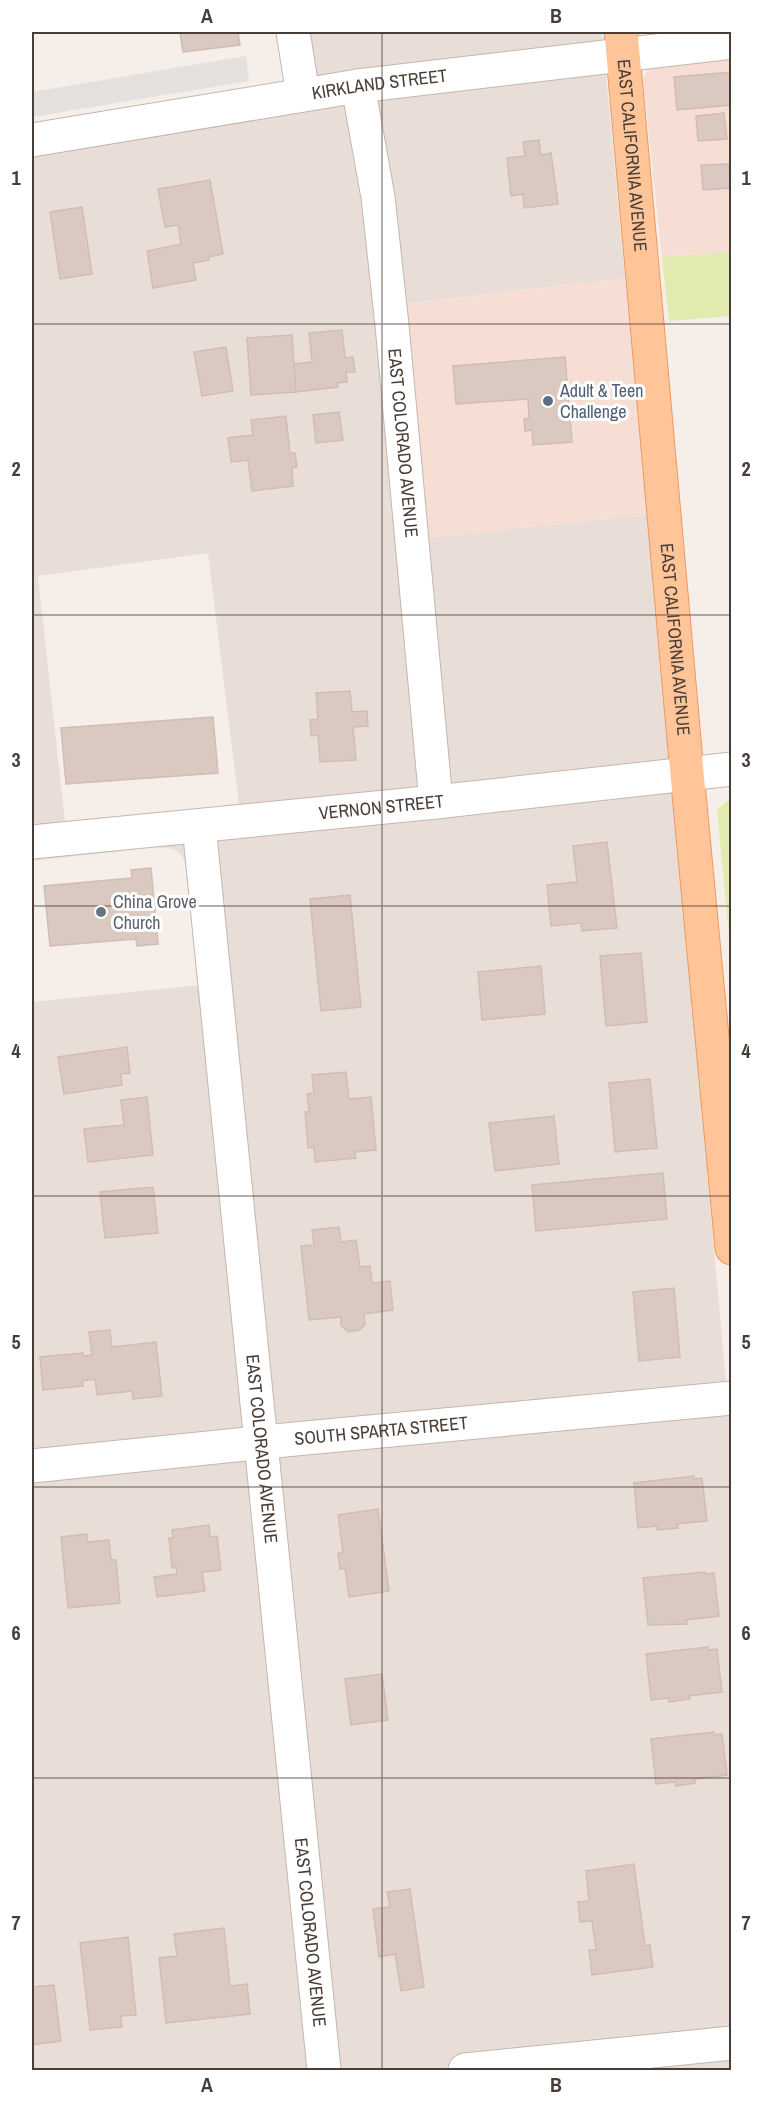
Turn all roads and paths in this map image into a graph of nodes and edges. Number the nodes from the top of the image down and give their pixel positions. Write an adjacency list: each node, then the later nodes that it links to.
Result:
1 (293, 32): 5 (street)
2 (732, 42): 3 (street, KIRKLAND STREET)
3 (622, 43): 4 (street, KIRKLAND STREET); 8 (main road, EAST CALIFORNIA AVENUE)
4 (358, 86): 5 (street, KIRKLAND STREET); 9 (street, EAST COLORADO AVENUE)
5 (303, 94): 6 (street, KIRKLAND STREET)
6 (32, 140)
7 (732, 769): 8 (street, VERNON STREET)
8 (687, 773): 9 (street, VERNON STREET); 12 (main road, EAST CALIFORNIA AVENUE)
9 (436, 802): 10 (street, VERNON STREET)
10 (199, 826): 11 (street, VERNON STREET); 14 (street, EAST COLORADO AVENUE)
11 (32, 842)
12 (732, 1248)
13 (732, 1398): 14 (street, SOUTH SPARTA STREET)
14 (260, 1443): 15 (street, SOUTH SPARTA STREET); 17 (street, EAST COLORADO AVENUE)
15 (32, 1466)
16 (732, 2043): 18 (street)
17 (324, 2070)
18 (465, 2070)

